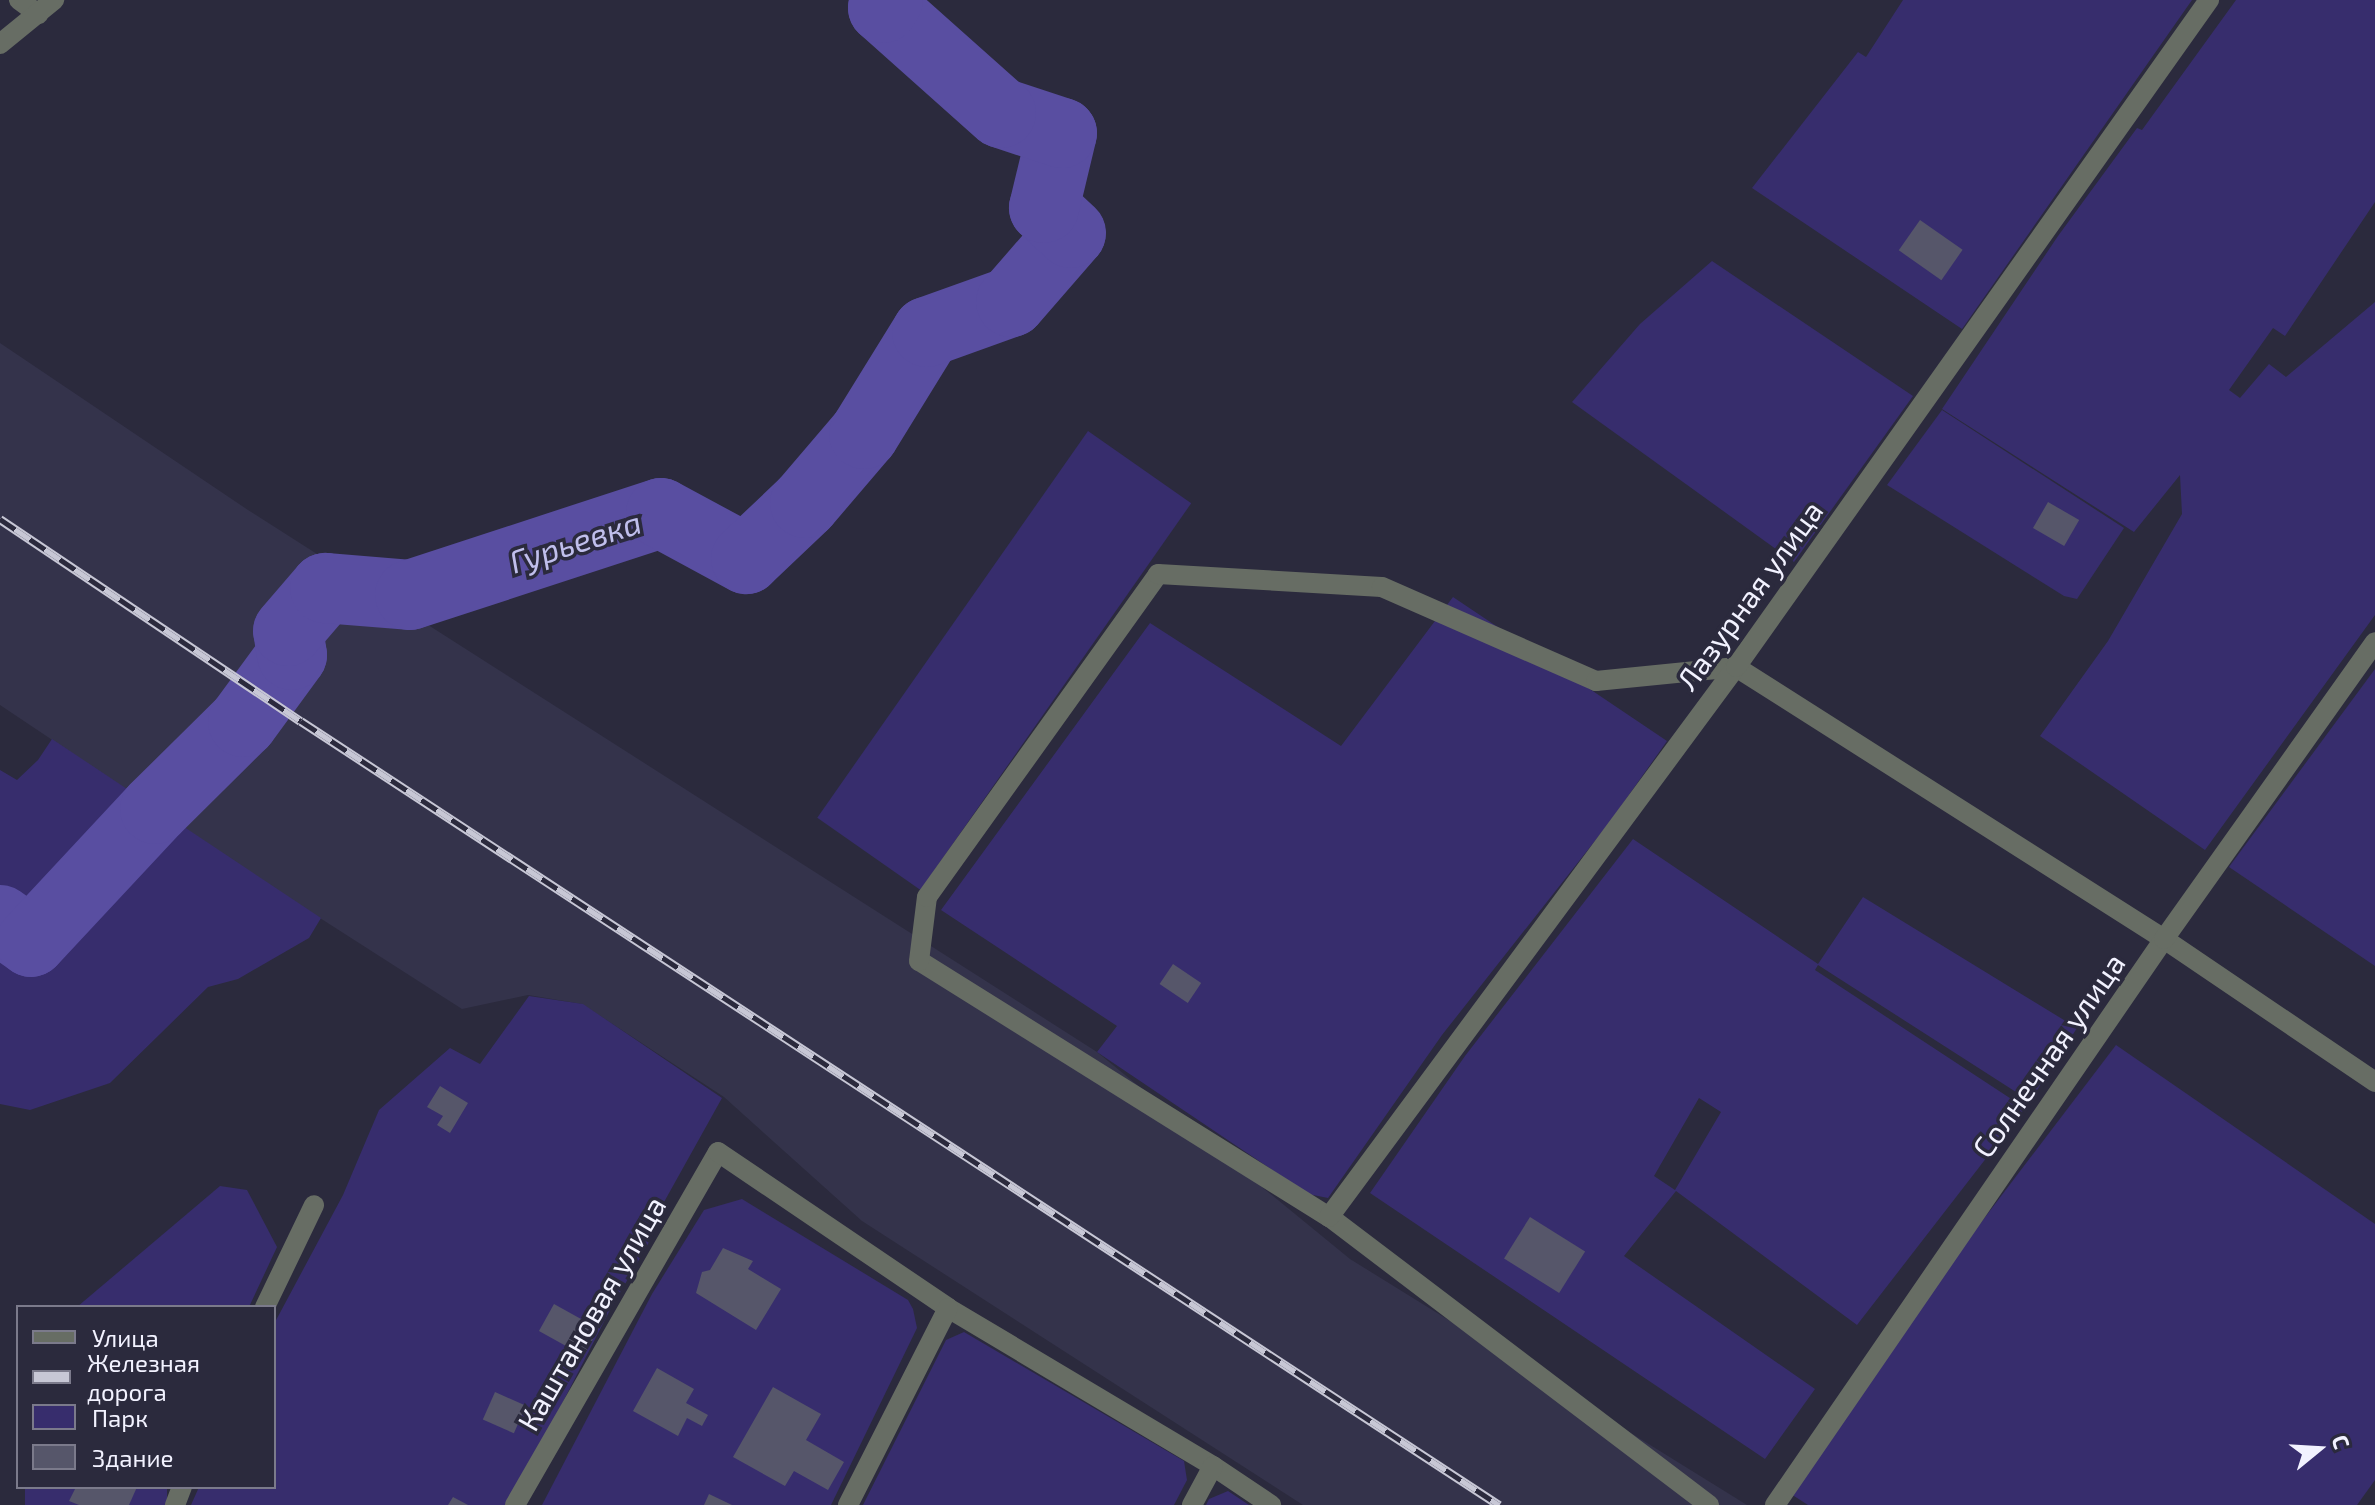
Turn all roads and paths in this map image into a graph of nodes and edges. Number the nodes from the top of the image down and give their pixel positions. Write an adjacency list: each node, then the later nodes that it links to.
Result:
1 (19, 0): 4 (street)
2 (54, 0): 4 (street)
3 (2209, 0): 7 (street, Лазурная улица)
4 (38, 14): 5 (street)
5 (0, 44)
6 (2375, 642): 8 (street, Солнечная улица)
7 (1736, 667): 8 (street); 11 (street, Лазурная улица); 11 (street)
8 (2164, 939): 9 (street); 20 (street, Солнечная улица)
9 (2375, 1082)
10 (314, 1205): 12 (street)
11 (1329, 1217): 19 (street)
12 (266, 1305)
13 (948, 1308): 14 (street); 15 (street, Каштановая улица); 16 (street)
14 (1213, 1466): 17 (street); 18 (street)
15 (515, 1505)
16 (848, 1505)
17 (1192, 1505)
18 (1271, 1505)
19 (1709, 1505)
20 (1775, 1505)

